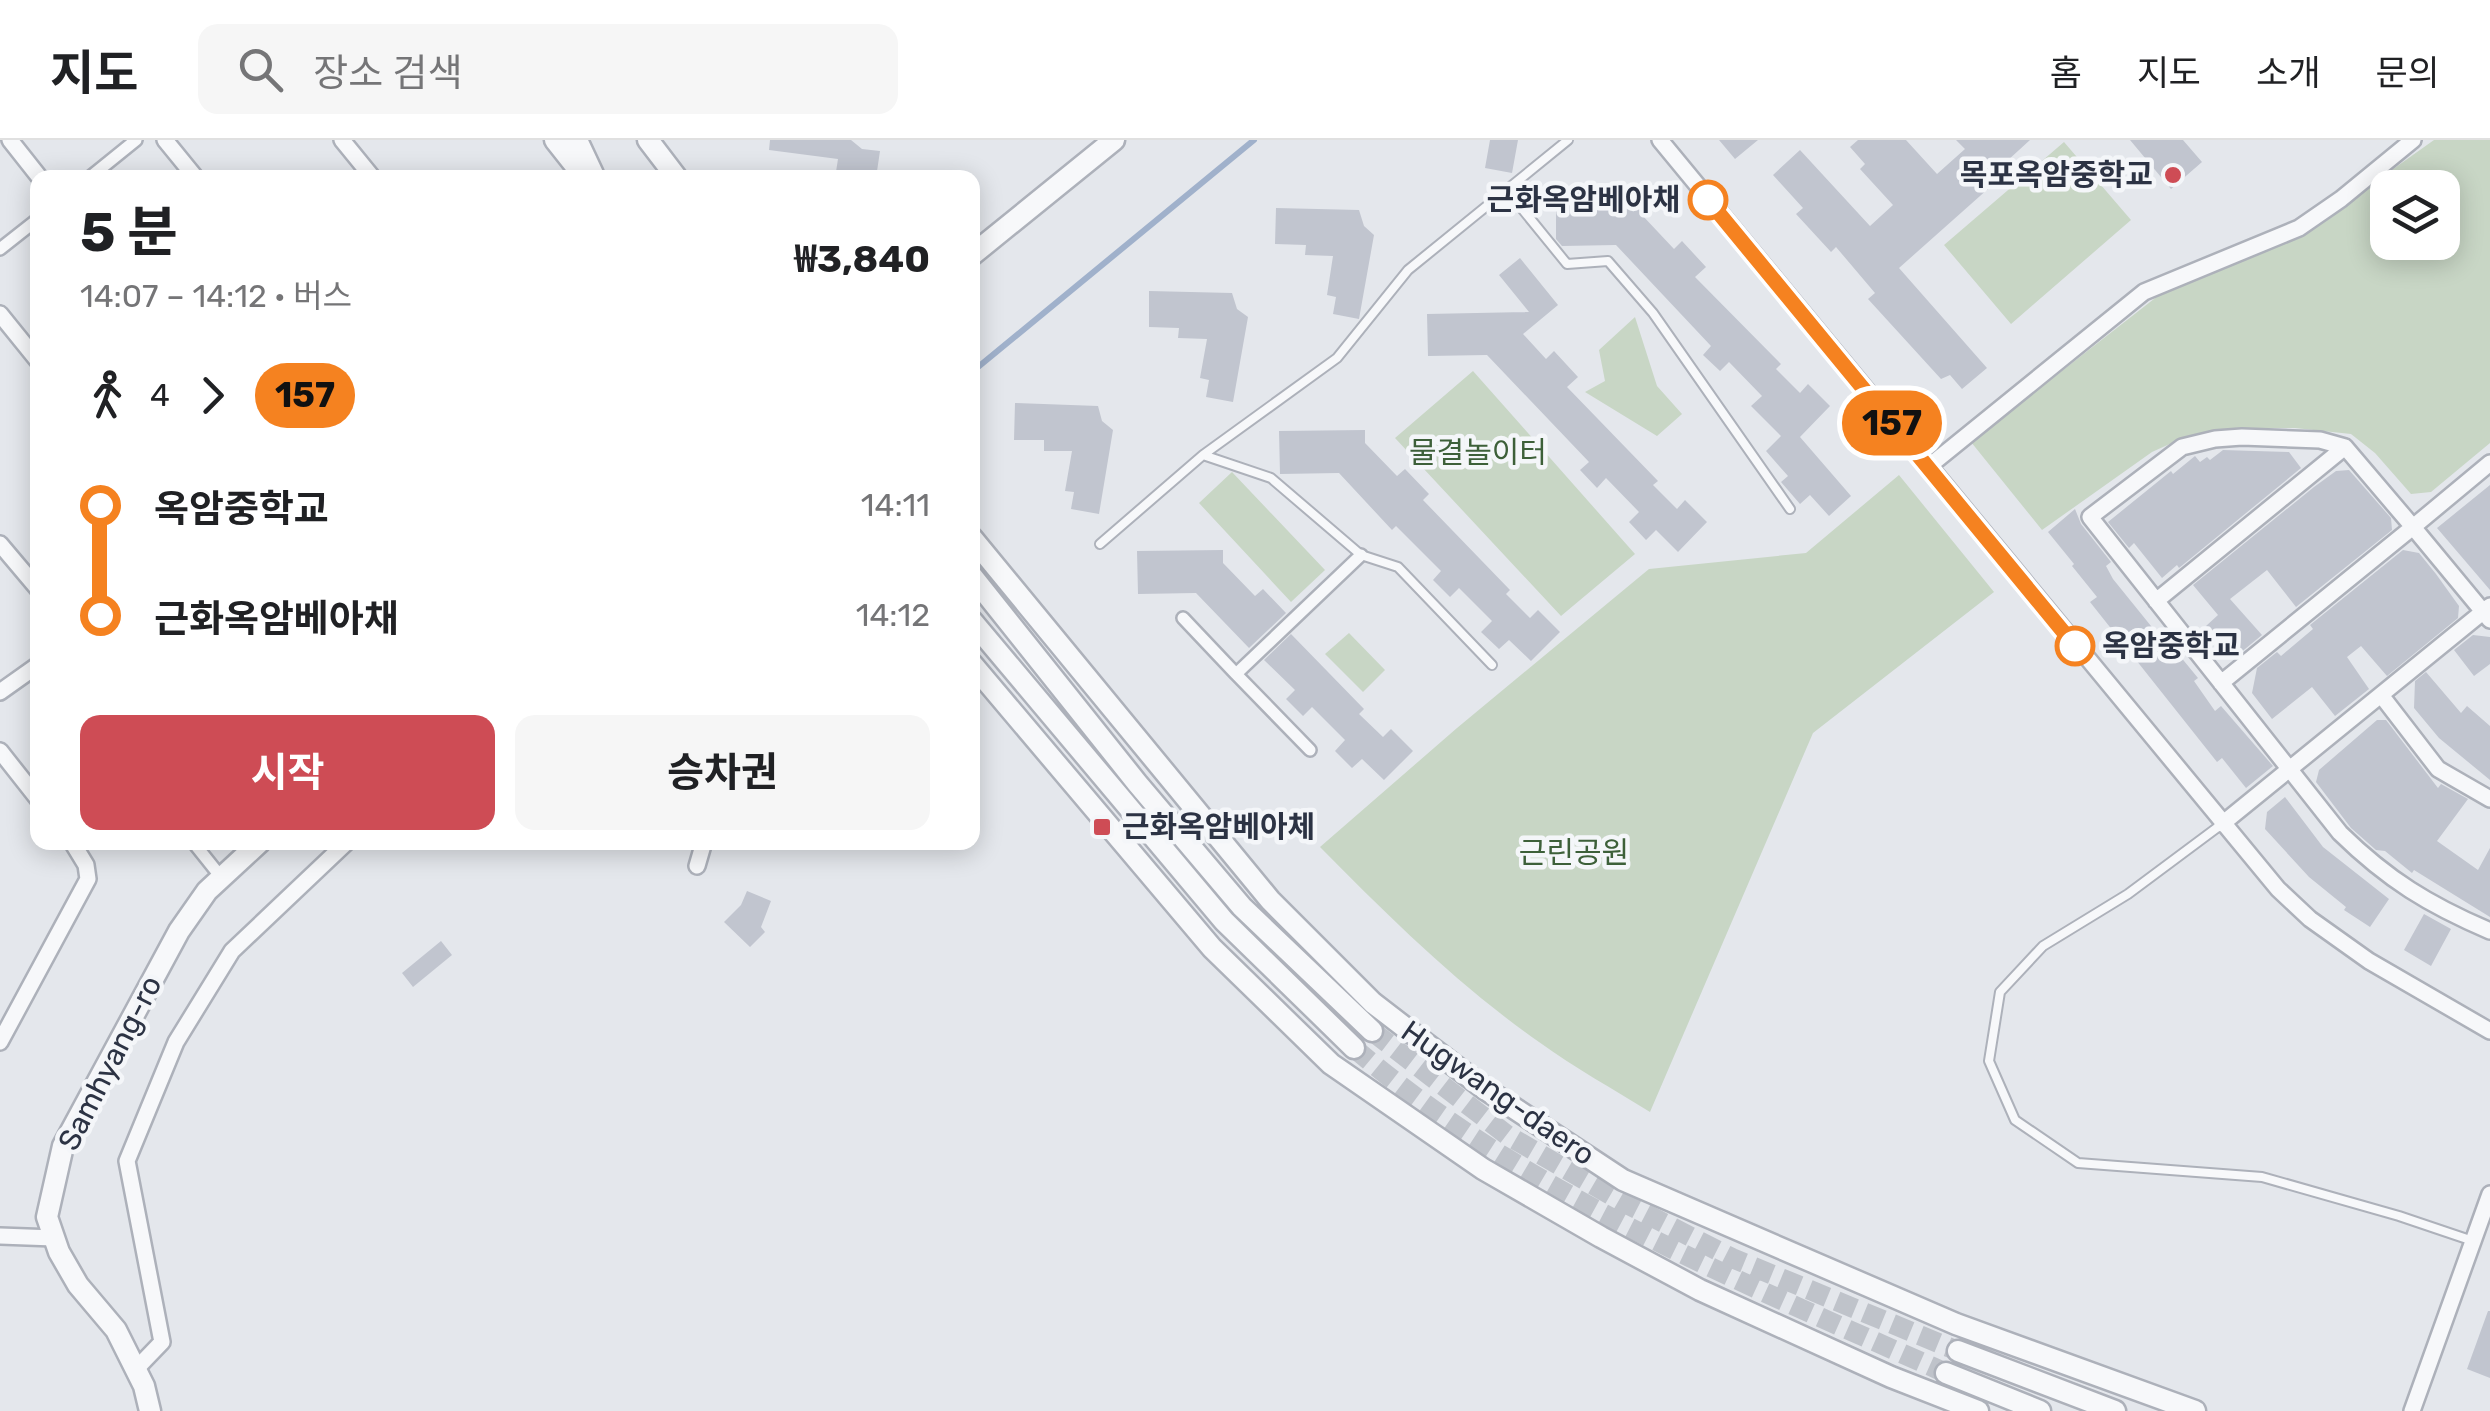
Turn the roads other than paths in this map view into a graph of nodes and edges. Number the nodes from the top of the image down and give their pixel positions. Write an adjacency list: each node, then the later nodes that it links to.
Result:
1 (10, 140): 14 (street)
2 (136, 140): 15 (street)
3 (165, 140): 16 (street)
4 (342, 140): 17 (street)
5 (554, 140): 18 (street)
6 (577, 140): 19 (street)
7 (640, 140): 13 (street)
8 (648, 140): 13 (street)
9 (1114, 140): 24 (street)
10 (1568, 140): 21 (lane)
11 (1660, 140): 30 (street)
12 (2414, 140): 30 (street)
13 (663, 159): 20 (street)
14 (34, 170)
15 (100, 170)
16 (189, 170)
17 (366, 170)
18 (578, 170)
19 (591, 170)
20 (671, 170)
21 (1506, 189): 28 (lane); 31 (lane)
22 (30, 225): 23 (street)
23 (0, 249)
24 (980, 249)
25 (0, 314): 26 (street)
26 (30, 351)
27 (2345, 447): 32 (street); 39 (street); 39 (street)
28 (1203, 455): 34 (lane); 36 (lane)
29 (2490, 463): 32 (street)
30 (1928, 467): 55 (street)
31 (1790, 508)
32 (2412, 527): 40 (street); 47 (street)
33 (0, 544): 37 (street)
34 (1100, 544)
35 (980, 548): 79 (street, Hugwang-daero)
36 (1361, 555): 43 (lane); 46 (street)
37 (30, 580)
38 (980, 586): 64 (street, Hugwang-daero)
39 (2156, 601): 47 (street)
40 (2488, 613): 49 (street)
41 (1184, 618): 46 (street)
42 (980, 631): 67 (street, Hugwang-daero)
43 (1492, 665)
44 (30, 671): 48 (street)
45 (980, 673): 76 (street)
46 (1236, 674): 50 (street)
47 (2221, 683): 52 (street)
48 (0, 692)
49 (2381, 695): 52 (street); 54 (street)
50 (1310, 750)
51 (0, 751): 53 (street)
52 (2289, 770): 55 (street); 63 (street)
53 (30, 789)
54 (2490, 799)
55 (2222, 824): 65 (street); 71 (lane)
56 (77, 850): 66 (street)
57 (199, 850): 62 (street)
58 (251, 850): 62 (street, Samhyang-ro)
59 (339, 850): 73 (street)
60 (702, 850): 61 (street)
61 (697, 866)
62 (220, 877): 70 (street, Samhyang-ro)
63 (2490, 931)
64 (1372, 1031)
65 (2490, 1031)
66 (0, 1042)
67 (1354, 1048)
68 (2490, 1194): 71 (street)
69 (0, 1236): 70 (street)
70 (54, 1238): 73 (street, Samhyang-ro)
71 (2474, 1242): 80 (street)
72 (1958, 1352): 78 (street)
73 (136, 1369): 75 (street, Samhyang-ro)
74 (1946, 1373): 77 (street)
75 (150, 1411)
76 (1978, 1411)
77 (2040, 1411)
78 (2114, 1411)
79 (2194, 1411)
80 (2412, 1411)

